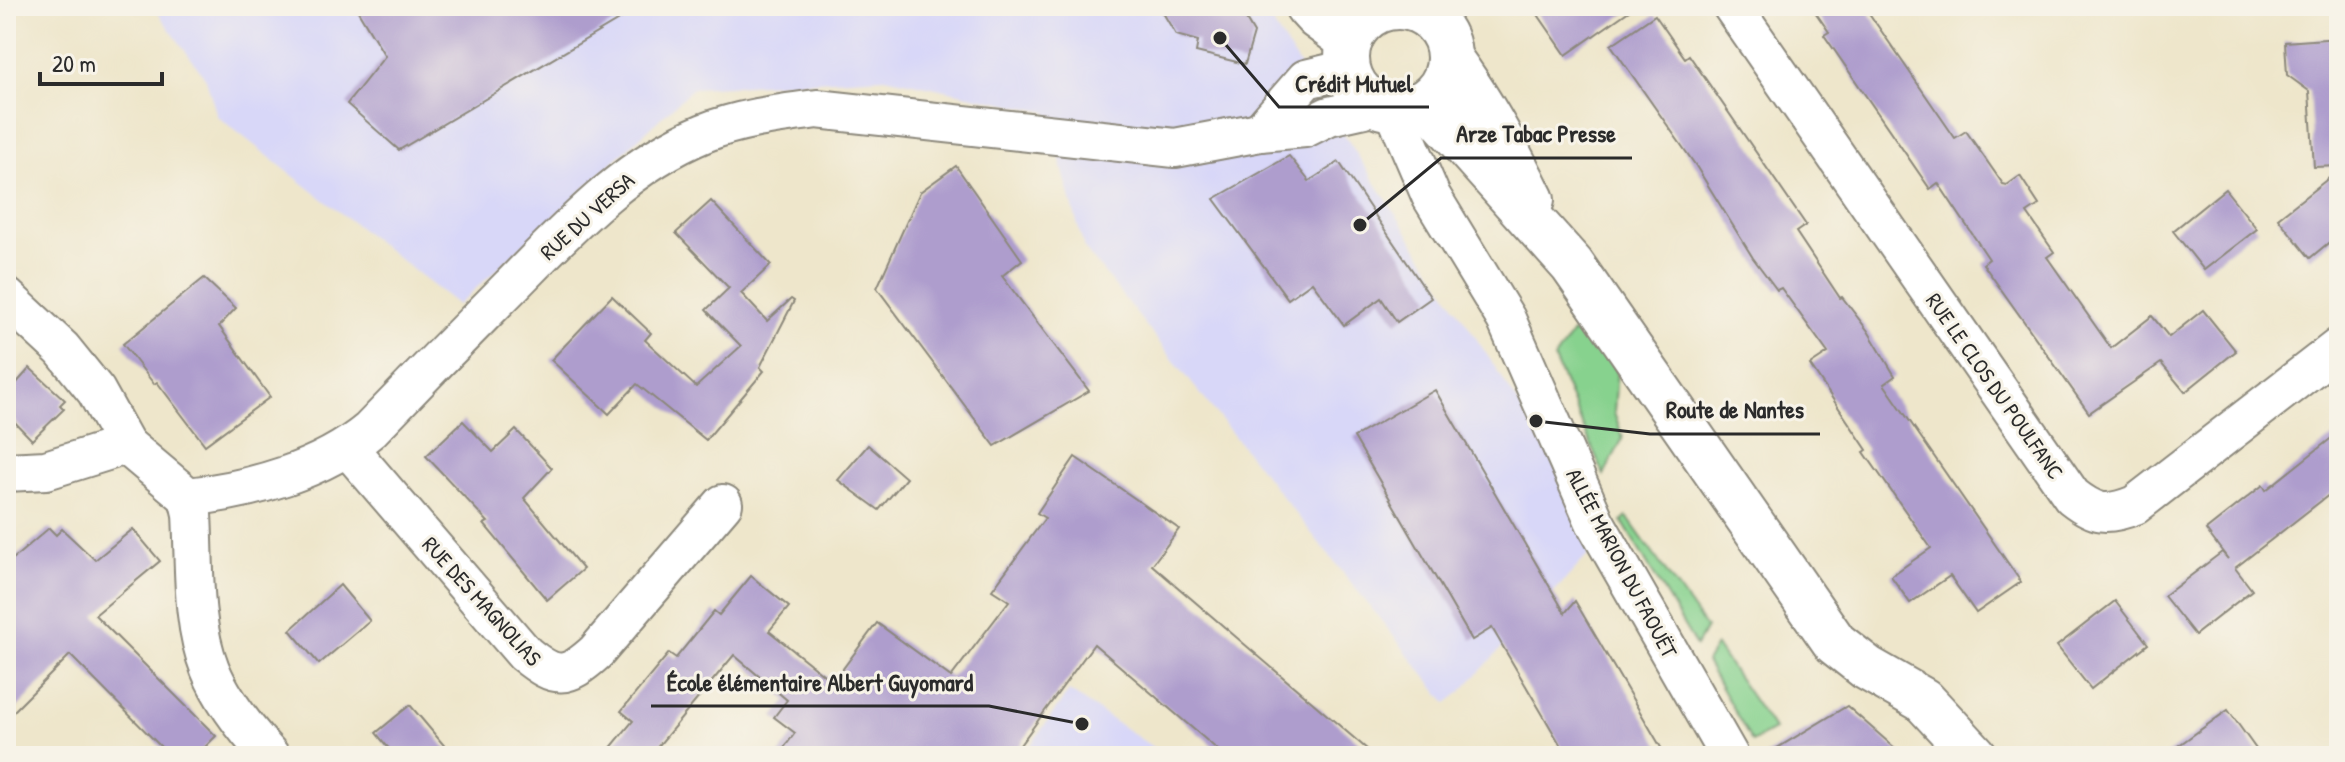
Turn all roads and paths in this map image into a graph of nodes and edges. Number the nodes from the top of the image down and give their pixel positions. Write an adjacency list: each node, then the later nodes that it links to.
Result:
1 (1307, 6): 4 (main road)
2 (1398, 6): 4 (main road); 5 (main road)
3 (1732, 6): 10 (street, RUE LE CLOS DU POULFANC)
4 (1349, 55): 6 (main road); 7 (street)
5 (1450, 59): 6 (main road); 8 (main road)
6 (1399, 106): 7 (street, RUE DU VERSA); 8 (main road); 17 (street, ALLÉE MARION DU FAOUËT)
7 (1260, 132): 12 (street, RUE DU VERSA)
8 (1550, 239): 18 (main road)
9 (6, 297): 11 (street)
10 (2339, 347)
11 (126, 445): 13 (street); 14 (street)
12 (348, 448): 14 (street, RUE DU VERSA); 15 (street, RUE DES MAGNOLIAS)
13 (6, 472)
14 (188, 497): 16 (street)
15 (723, 504)
16 (270, 756)
17 (1729, 756)
18 (1975, 756)

